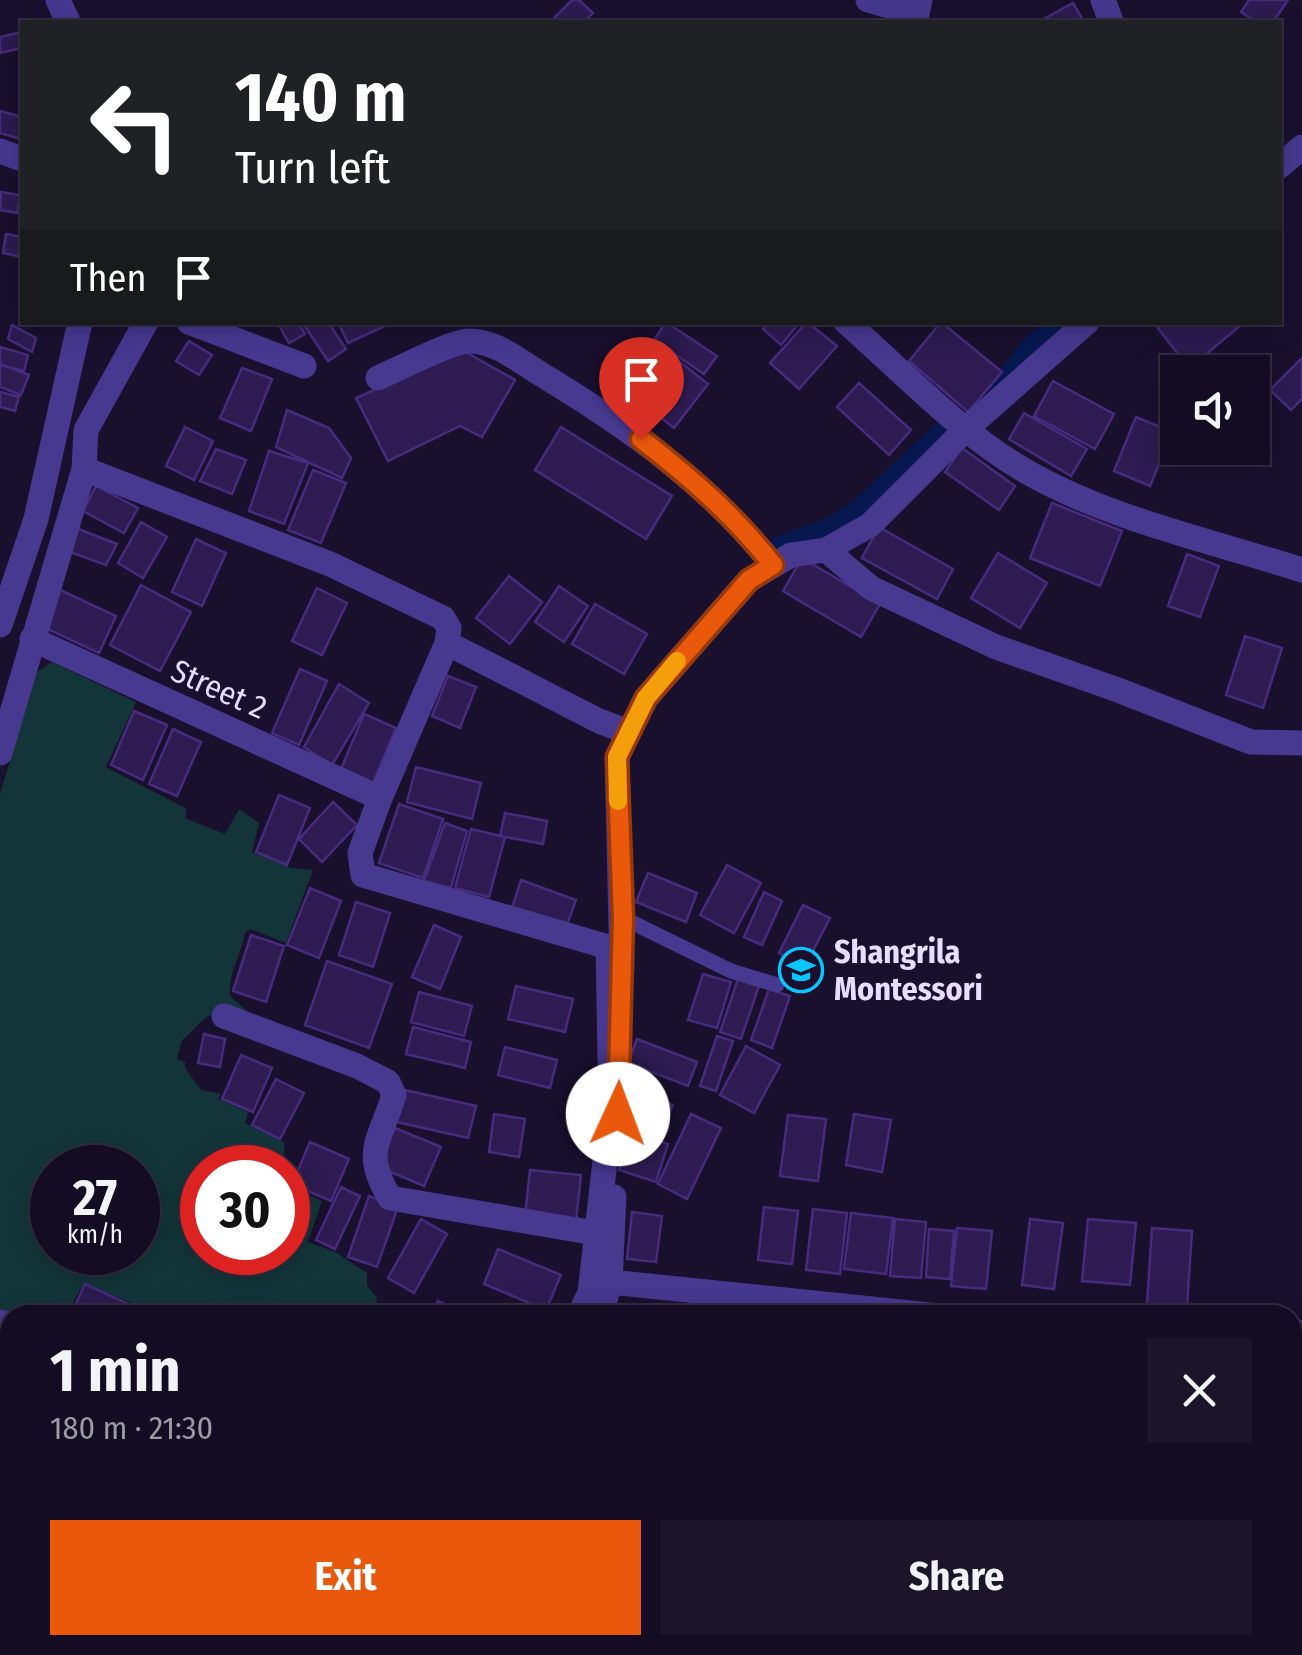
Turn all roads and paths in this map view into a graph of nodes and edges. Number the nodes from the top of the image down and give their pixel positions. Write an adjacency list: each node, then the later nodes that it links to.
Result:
1 (920, 0): 2 (street)
2 (860, 4)
3 (1302, 147): 4 (street)
4 (1282, 164)
5 (79, 325): 17 (street)
6 (144, 325): 13 (street)
7 (197, 325): 10 (street)
8 (849, 325): 12 (street)
9 (1083, 325): 12 (street)
10 (304, 366)
11 (378, 378): 15 (street)
12 (968, 428): 14 (street); 16 (street)
13 (84, 469): 18 (street); 19 (street)
14 (826, 550): 15 (street); 21 (street)
15 (773, 565): 20 (street)
16 (1302, 570)
17 (0, 625)
18 (32, 639): 22 (street); 23 (street, Street 2)
19 (447, 643): 20 (street); 23 (street)
20 (628, 732): 24 (street)
21 (1302, 743)
22 (0, 750)
23 (380, 798): 27 (street)
24 (623, 918): 25 (lane); 28 (street)
25 (776, 984)
26 (224, 1016): 27 (street)
27 (595, 1233): 29 (street)
28 (610, 1282): 30 (street); 31 (street)
29 (583, 1305)
30 (603, 1305)
31 (833, 1305)

